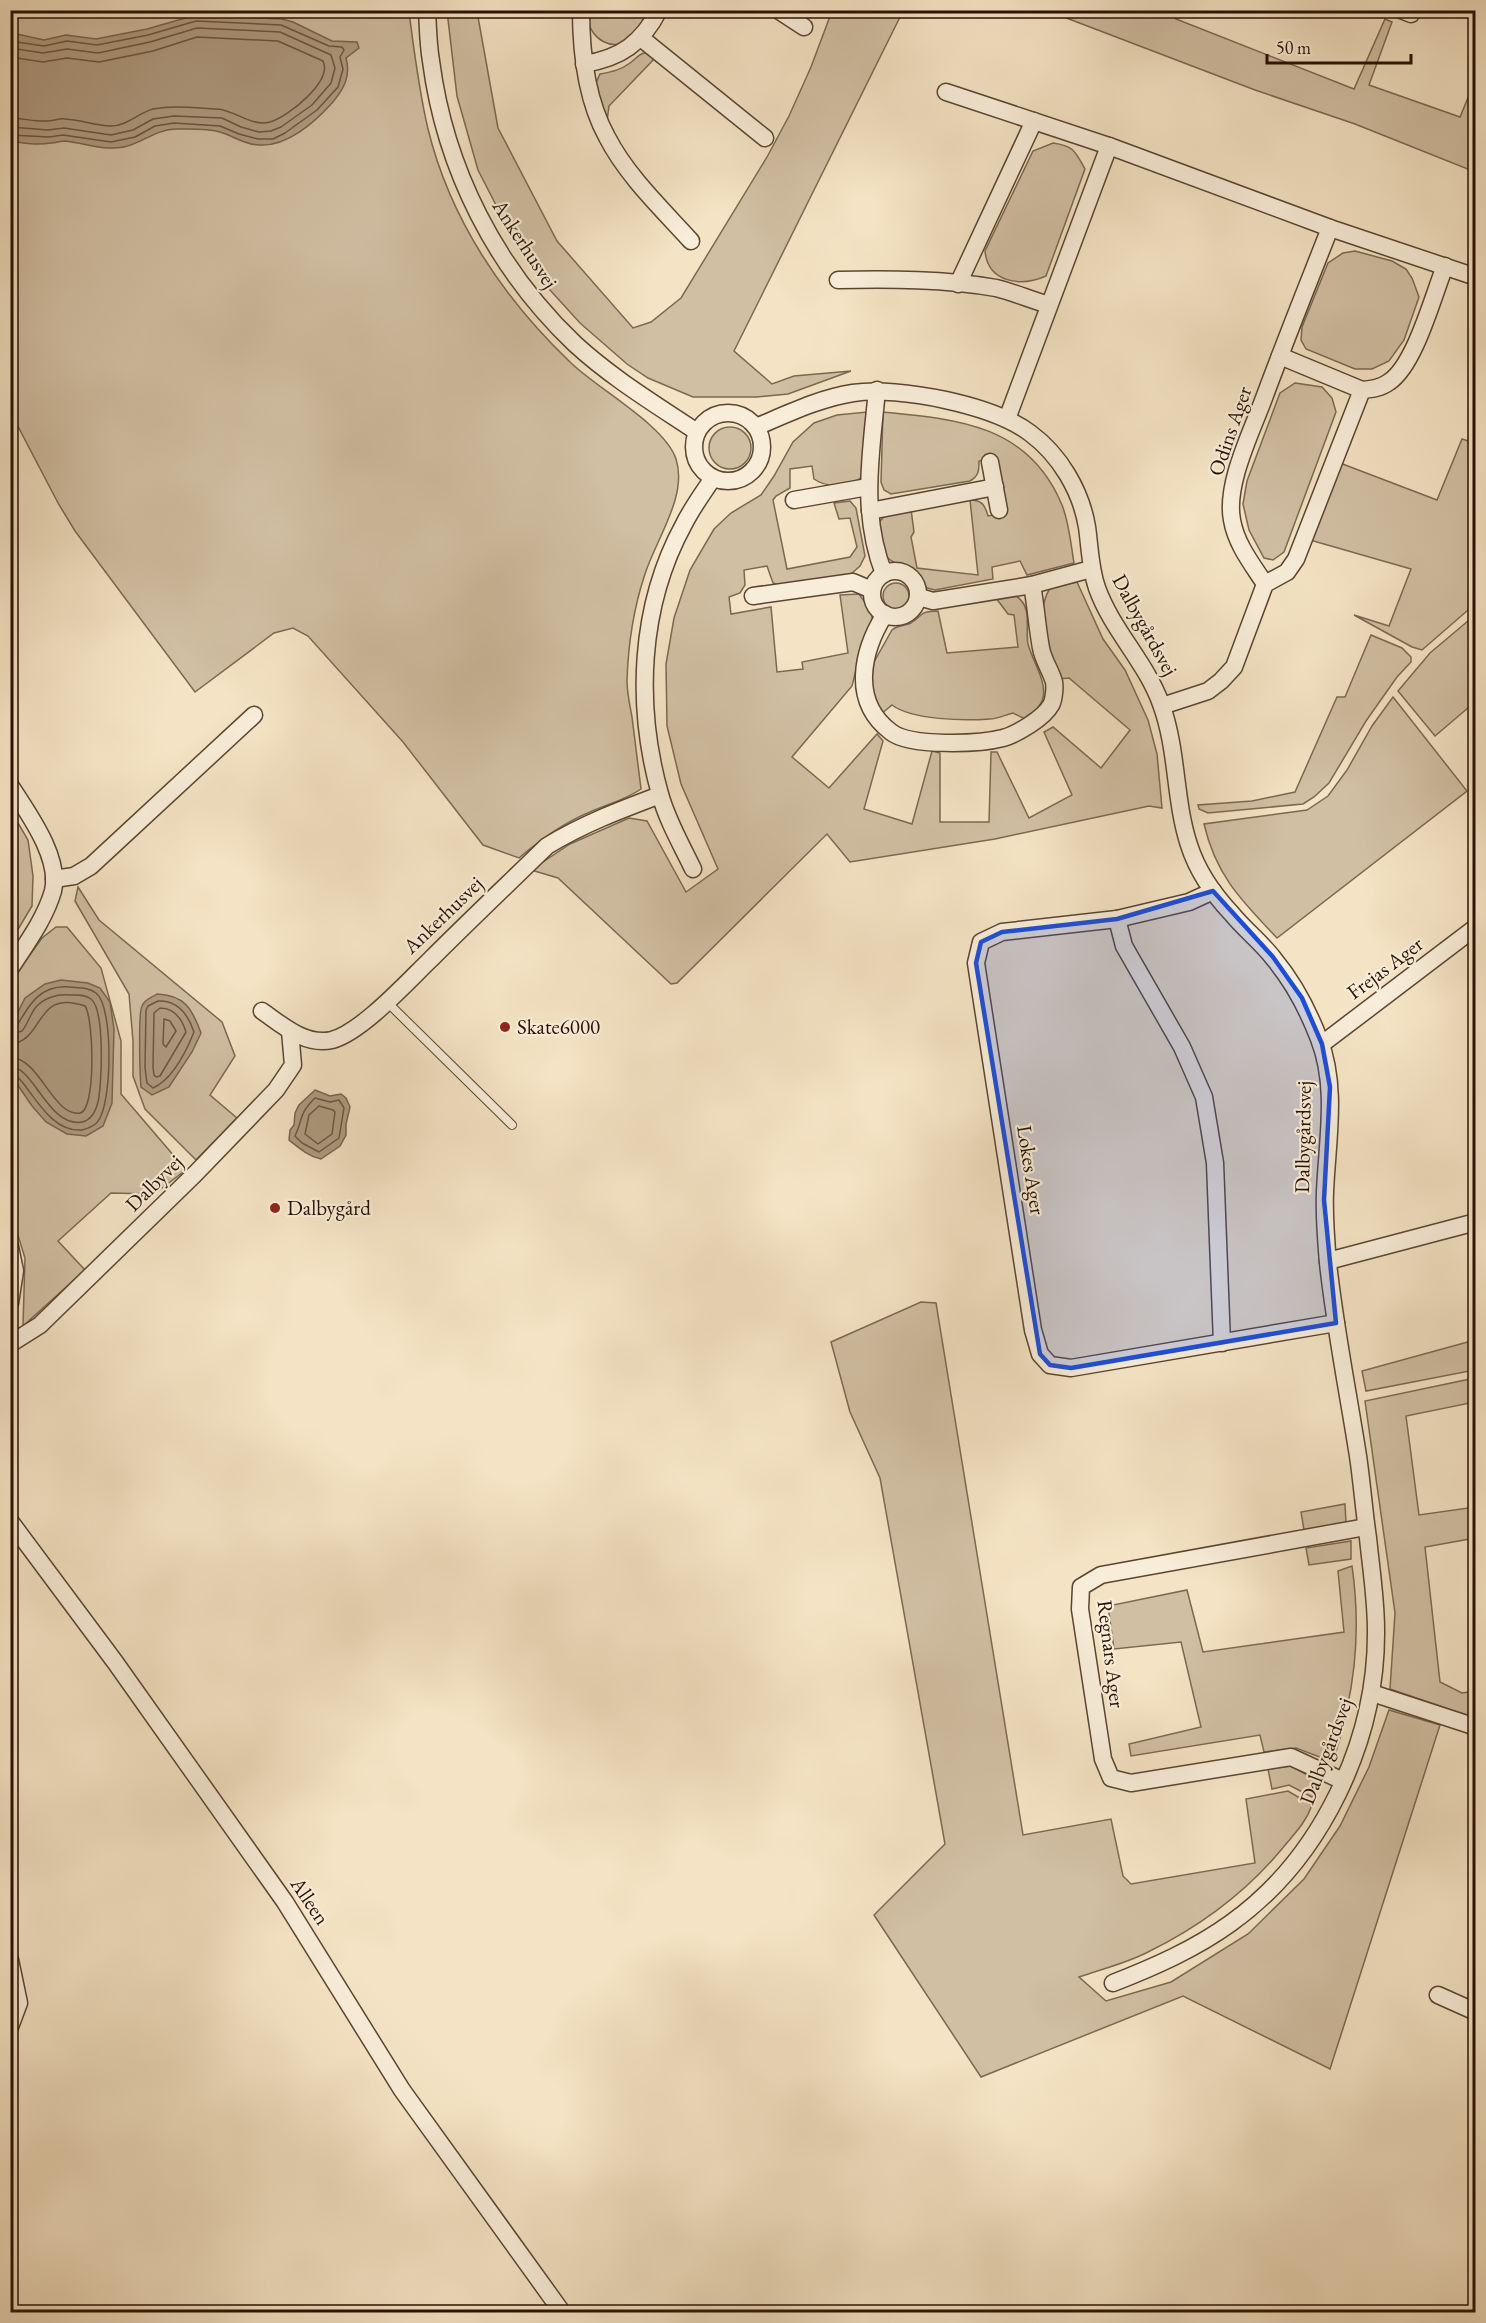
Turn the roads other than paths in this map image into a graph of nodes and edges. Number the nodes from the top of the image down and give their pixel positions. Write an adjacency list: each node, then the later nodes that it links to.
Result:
1 (428, 10): 26 (street, Ankerhusvej)
2 (581, 10): 9 (street)
3 (659, 10): 8 (street)
4 (778, 10): 7 (street)
5 (1401, 10): 6 (street)
6 (1412, 10)
7 (804, 27)
8 (641, 38): 9 (street); 12 (street)
9 (584, 63): 15 (street)
10 (946, 92): 11 (street)
11 (1034, 121): 13 (street); 19 (street)
12 (765, 138)
13 (1109, 146): 14 (street); 20 (street)
14 (1330, 228): 16 (street); 21 (street, Odins Ager)
15 (691, 242)
16 (1445, 266): 17 (street); 23 (street)
17 (1476, 277)
18 (838, 280): 19 (street)
19 (958, 284): 20 (street)
20 (1049, 306): 24 (street)
21 (1280, 356): 23 (street); 36 (street, Odins Ager)
22 (878, 390): 24 (street, Dalbygårdsvej); 25 (street, Dalbygårdsvej); 29 (street)
23 (1362, 390): 36 (street)
24 (1007, 419): 34 (street, Dalbygårdsvej)
25 (756, 427): 26 (street); 28 (street)
26 (697, 432): 28 (street)
27 (990, 462): 30 (street)
28 (713, 478): 45 (street)
29 (868, 487): 31 (street); 33 (street)
30 (995, 488): 32 (street); 33 (street)
31 (794, 500)
32 (999, 510)
33 (870, 511): 35 (street)
34 (1091, 569): 37 (street); 42 (street, Dalbygårdsvej)
35 (884, 574): 38 (street); 40 (street)
36 (1265, 584): 42 (street)
37 (1032, 585): 40 (street); 41 (street)
38 (872, 590): 39 (street); 41 (street)
39 (753, 596)
40 (919, 597): 41 (street)
41 (885, 614)
42 (1162, 706): 48 (street, Dalbygårdsvej)
43 (254, 715): 47 (street)
44 (10, 785): 47 (street)
45 (660, 795): 46 (street); 52 (street, Ankerhusvej)
46 (693, 868)
47 (54, 879): 51 (street)
48 (1213, 891): 49 (street, Lokes Ager); 55 (street, Dalbygårdsvej)
49 (1117, 920): 62 (street); 62 (street, Lokes Ager)
50 (1476, 927): 55 (street, Frejas Ager)
51 (10, 969)
52 (387, 1002): 54 (street, Ankerhusvej); 56 (lane)
53 (262, 1011): 54 (street, Ankerhusvej)
54 (290, 1031): 63 (street, Dalbyvej)
55 (1322, 1044): 59 (street, Dalbygårdsvej)
56 (512, 1125)
57 (1476, 1222): 59 (street)
58 (10, 1247): 60 (street)
59 (1328, 1261): 61 (street, Dalbygårdsvej)
60 (10, 1304)
61 (1336, 1323): 62 (street, Lokes Ager); 65 (street, Dalbygårdsvej)
62 (1222, 1343)
63 (10, 1344)
64 (10, 1521): 74 (street, Alleen)
65 (1366, 1527): 66 (street, Dalbygårdsvej); 68 (street, Regnars Ager)
66 (1372, 1693): 67 (street); 68 (street, Dalbygårdsvej)
67 (1476, 1727)
68 (1343, 1781): 70 (street, Dalbygårdsvej)
69 (10, 1960): 73 (street)
70 (1113, 1983)
71 (1438, 1995): 72 (street)
72 (1475, 2009)
73 (10, 2027)
74 (562, 2313)

